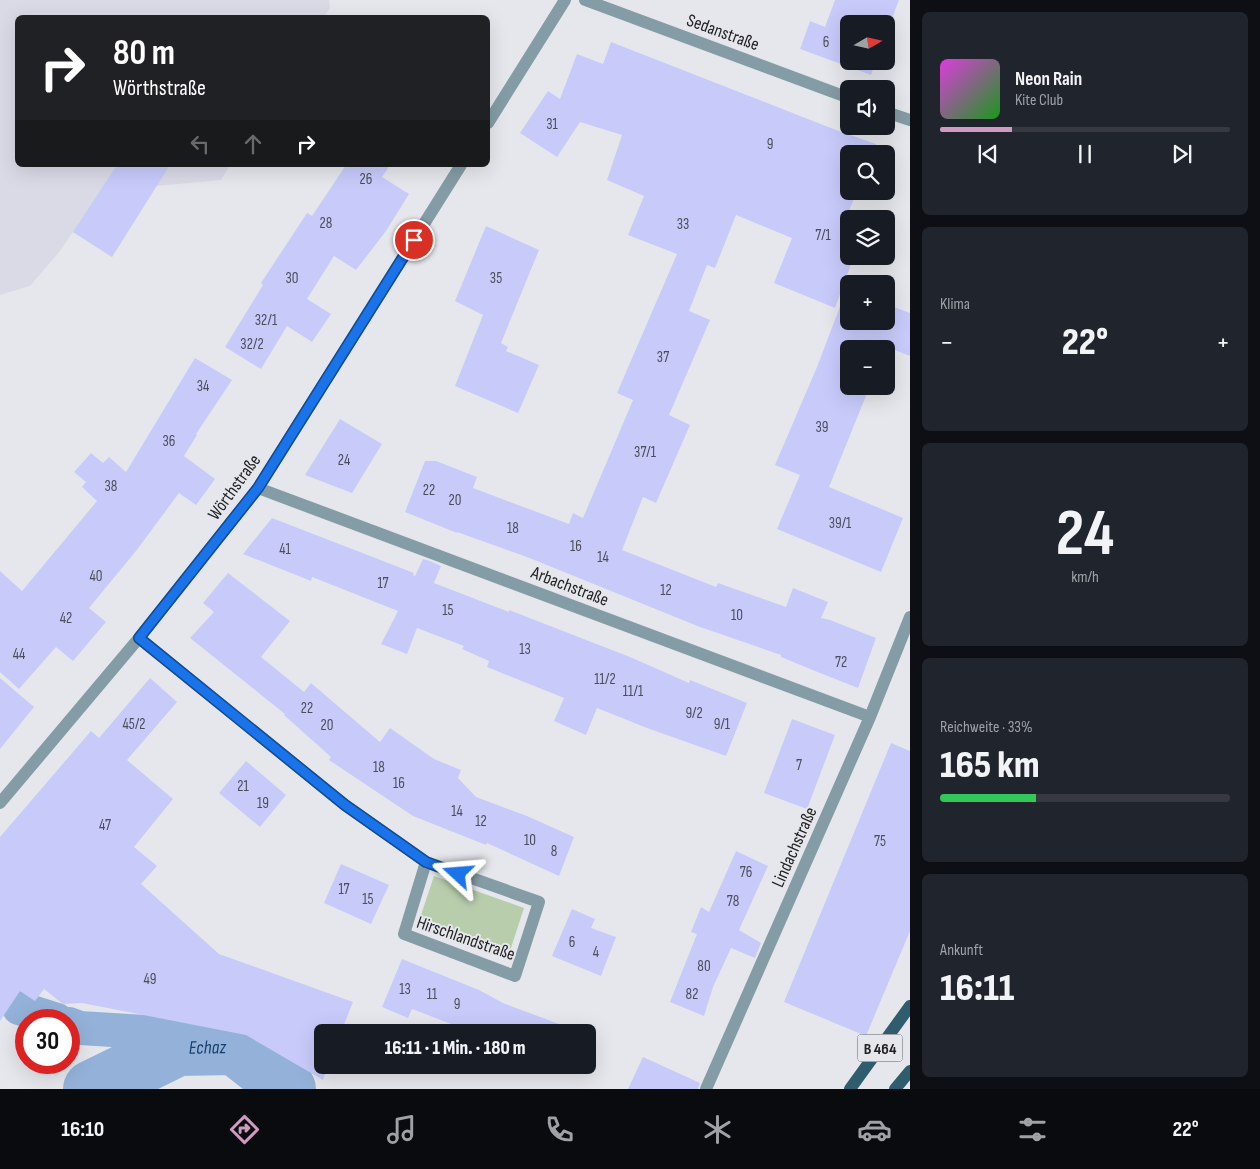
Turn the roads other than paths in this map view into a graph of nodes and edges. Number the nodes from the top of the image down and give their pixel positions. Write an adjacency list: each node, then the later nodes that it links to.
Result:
1 (565, 0): 5 (street)
2 (585, 0): 3 (street, Sedanstraße)
3 (840, 95)
4 (895, 115): 6 (street)
5 (490, 120)
6 (910, 120)
7 (460, 167): 8 (street, Wörthstraße)
8 (258, 488): 10 (street, Wörthstraße); 11 (street, Arbachstraße)
9 (910, 618): 11 (street, Lindachstraße)
10 (139, 638): 12 (street, Wörthstraße); 13 (street, Hirschlandstraße)
11 (870, 717): 16 (street, Lindachstraße)
12 (0, 803)
13 (426, 862): 13 (street, Hirschlandstraße)
14 (910, 1006): 17 (main road, B 464)
15 (910, 1071): 18 (main road, B 464)
16 (706, 1089)
17 (850, 1089)
18 (895, 1089)

